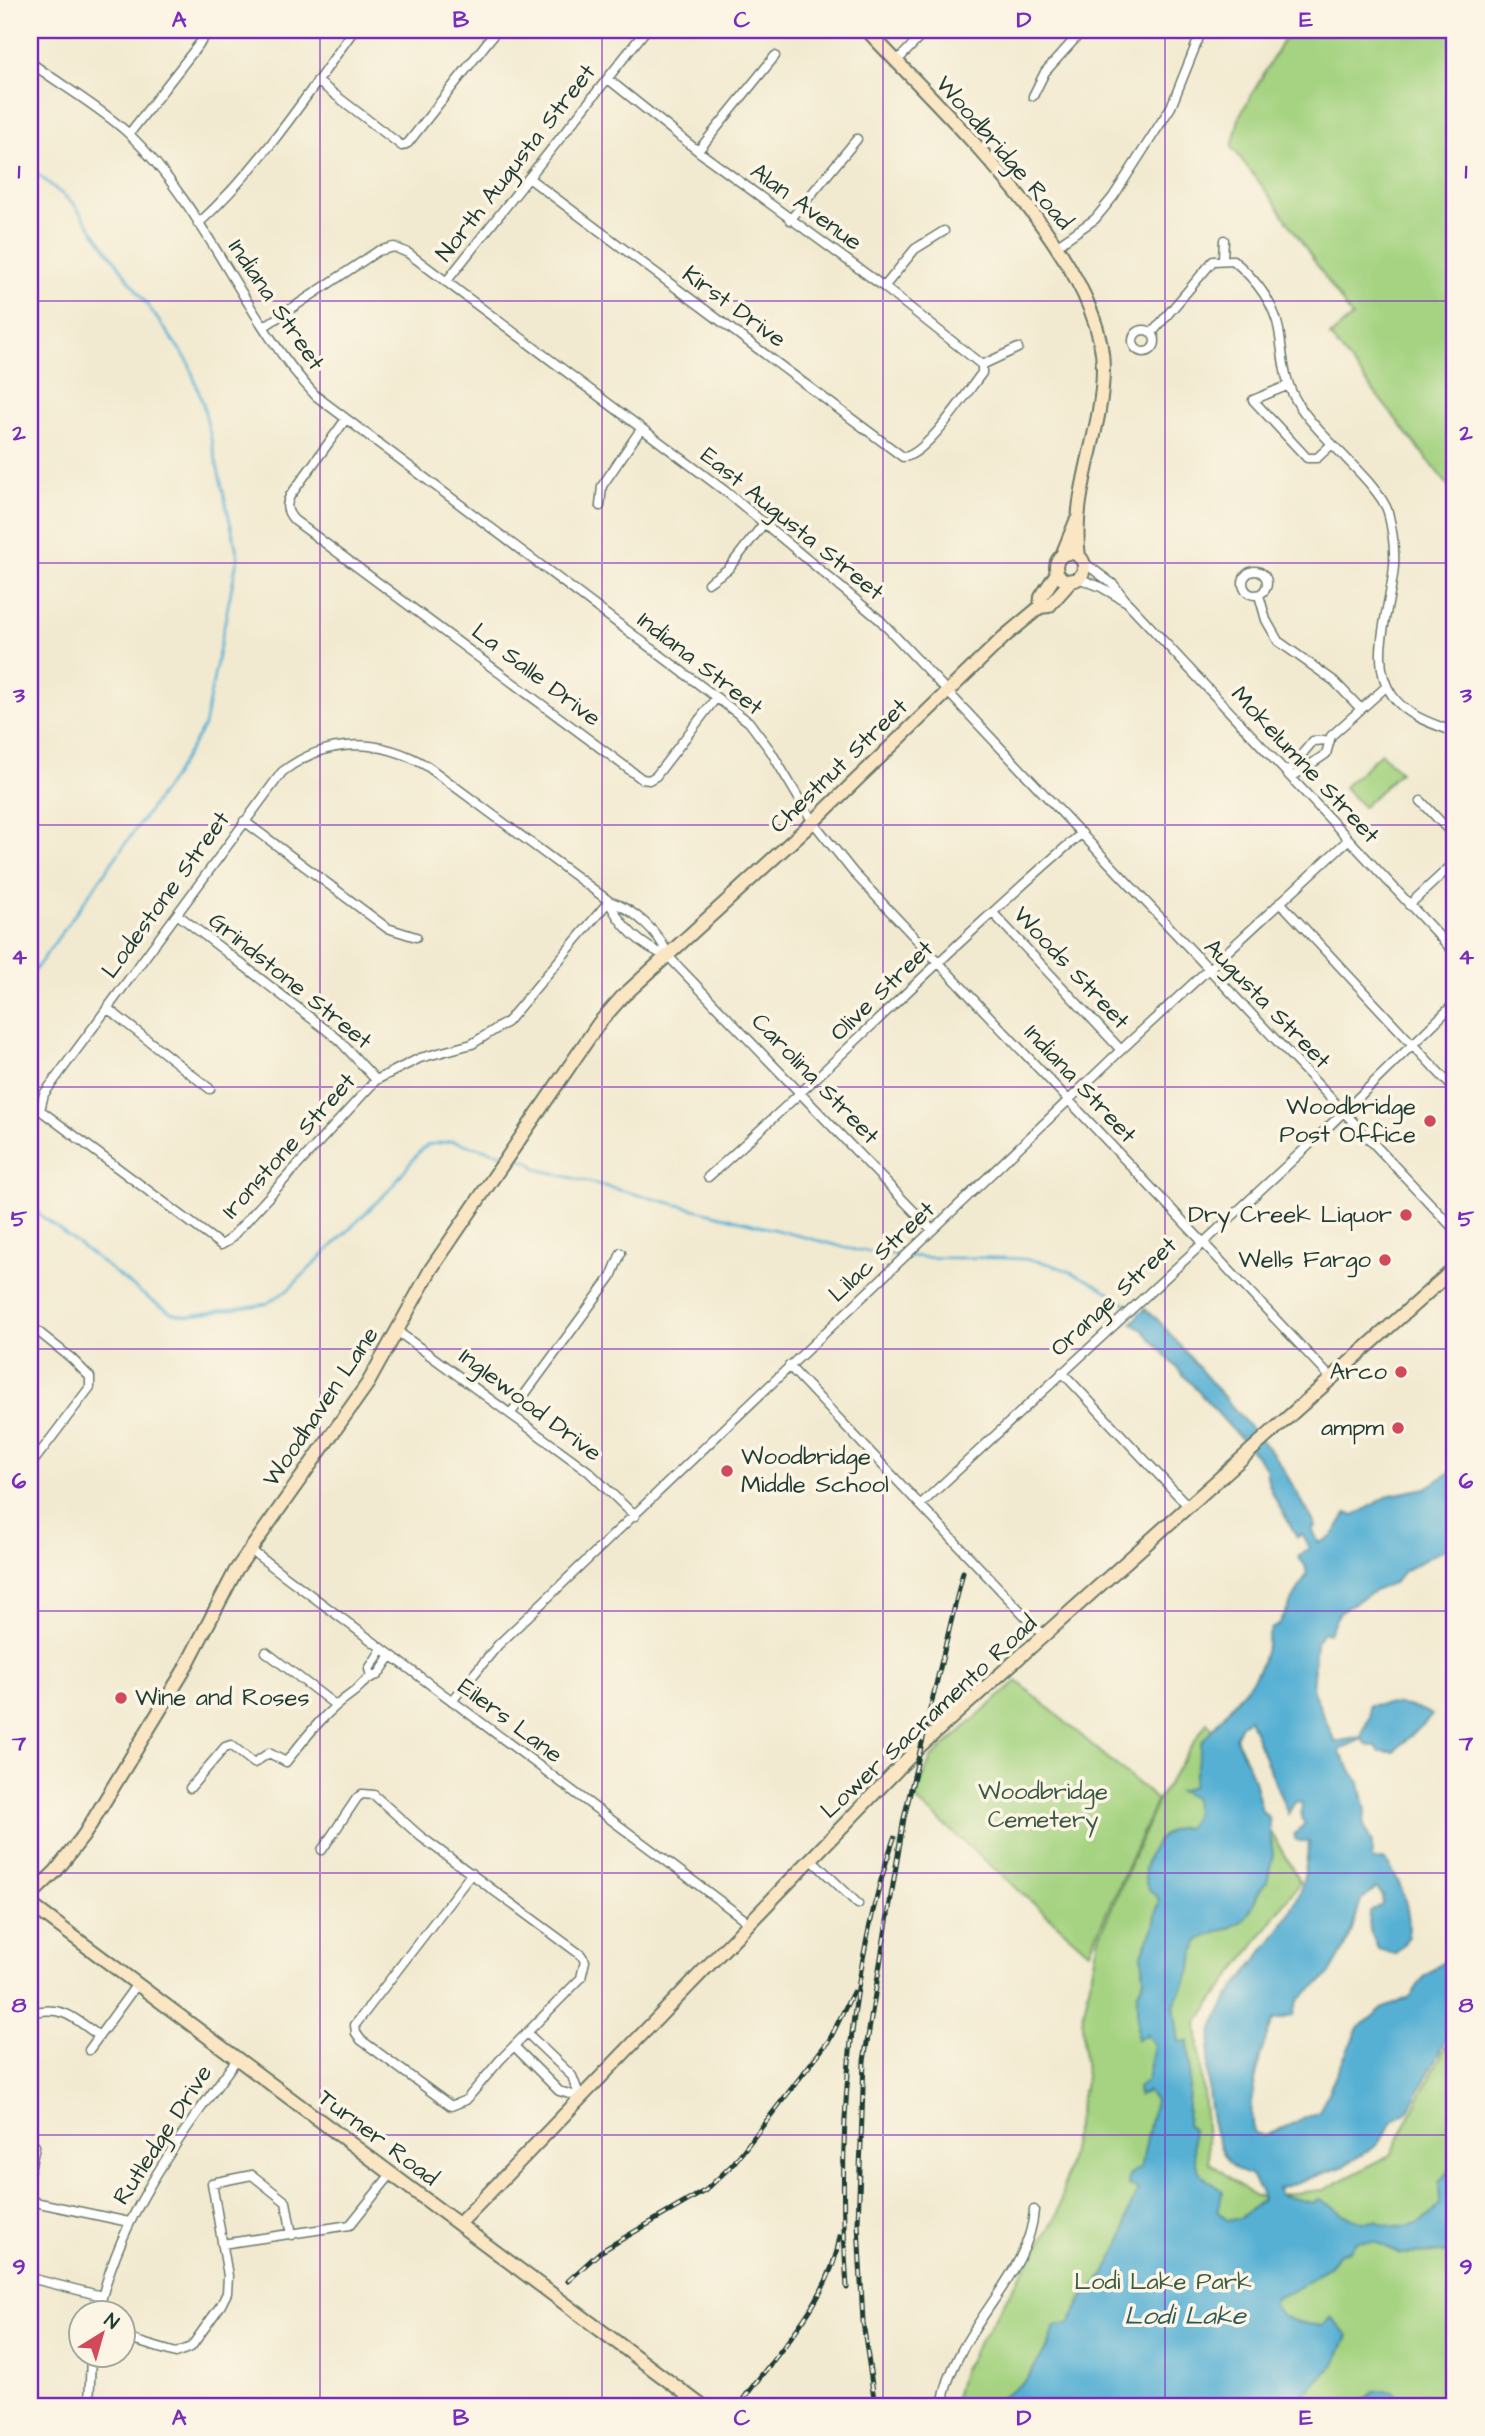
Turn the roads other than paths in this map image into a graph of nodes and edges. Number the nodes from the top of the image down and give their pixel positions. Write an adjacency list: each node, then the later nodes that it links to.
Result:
1 (210, 30): 15 (street)
2 (354, 30): 13 (street)
3 (497, 30): 13 (street)
4 (646, 30): 12 (street, North Augusta Street)
5 (867, 30): 11 (street, Woodbridge Road)
6 (927, 30): 11 (street)
7 (1083, 30): 14 (street)
8 (1200, 30): 23 (street)
9 (775, 56): 17 (street)
10 (30, 62): 15 (street, Indiana Street)
11 (896, 62): 23 (street, Woodbridge Road)
12 (608, 79): 17 (street, Alan Avenue); 18 (street, North Augusta Street)
13 (317, 82): 20 (street)
14 (1033, 96)
15 (129, 134): 20 (street, Indiana Street)
16 (857, 139): 19 (street)
17 (698, 151): 19 (street, Alan Avenue)
18 (530, 178): 25 (street, North Augusta Street); 30 (street, Kirst Drive)
19 (790, 220): 26 (street, Alan Avenue)
20 (198, 224): 27 (street, Indiana Street)
21 (944, 231): 26 (street)
22 (1224, 240): 24 (street)
23 (1056, 246): 36 (street, Woodbridge Road)
24 (1223, 258): 28 (street); 31 (street)
25 (446, 282): 27 (street, North Augusta Street); 33 (street, East Augusta Street)
26 (884, 287): 30 (street, Alan Avenue)
27 (265, 326): 32 (street, Indiana Street)
28 (1152, 333)
29 (1018, 348): 30 (street)
30 (982, 365)
31 (1289, 384): 34 (street); 34 (street)
32 (346, 419): 48 (street, Indiana Street); 48 (street, La Salle Drive)
33 (641, 429): 35 (street); 37 (street, East Augusta Street)
34 (1331, 445): 46 (street)
35 (600, 506)
36 (1076, 521): 38 (street, Woodbridge Road); 39 (street, Woodbridge Road)
37 (765, 522): 42 (street); 47 (street, East Augusta Street)
38 (1062, 555): 39 (street); 40 (street)
39 (1081, 559): 41 (street); 44 (street, Mokelumne Street)
40 (1057, 573): 41 (street); 45 (street, Chestnut Street)
41 (1075, 579): 44 (street, Mokelumne Street); 45 (street, Chestnut Street)
42 (708, 583)
43 (1259, 595): 49 (street)
44 (1127, 602): 53 (street, Mokelumne Street)
45 (1040, 607): 47 (street, Chestnut Street)
46 (1387, 686): 49 (street); 50 (street)
47 (947, 691): 56 (street, Chestnut Street); 57 (street, East Augusta Street)
48 (716, 698): 56 (street, Indiana Street)
49 (1361, 709): 51 (street)
50 (1455, 732)
51 (1328, 740): 53 (street); 53 (street)
52 (353, 745): 55 (street, Lodestone Street); 61 (street, Carolina Street)
53 (1289, 774): 59 (street, Mokelumne Street)
54 (1421, 801): 58 (street)
55 (244, 821): 65 (street, Lodestone Street); 66 (street)
56 (813, 822): 68 (street, Chestnut Street); 69 (street, Indiana Street)
57 (1082, 833): 64 (street, Olive Street); 70 (street, Augusta Street)
58 (1455, 837)
59 (1348, 840): 62 (street, Lilac Street); 63 (street, Mokelumne Street)
60 (1455, 862): 63 (street)
61 (609, 901): 68 (street, Carolina Street); 68 (street, Carolina Street); 75 (street, Ironstone Street)
62 (1280, 902): 70 (street, Lilac Street); 73 (street)
63 (1409, 905): 67 (street, Mokelumne Street)
64 (993, 913): 69 (street, Olive Street); 74 (street, Woods Street)
65 (177, 914): 72 (street, Lodestone Street); 75 (street, Grindstone Street)
66 (416, 936)
67 (1455, 953)
68 (668, 956): 78 (street, Carolina Street); 89 (street, Woodhaven Lane)
69 (941, 962): 78 (street, Olive Street); 79 (street, Indiana Street)
70 (1208, 970): 74 (street, Lilac Street); 80 (street, Augusta Street)
71 (1455, 1003): 73 (street, Orange Street)
72 (107, 1009): 76 (street); 85 (street, Lodestone Street)
73 (1413, 1045): 77 (street); 80 (street, Orange Street)
74 (1121, 1050): 79 (street, Lilac Street)
75 (376, 1080): 85 (street, Ironstone Street)
76 (210, 1089)
77 (1455, 1090)
78 (803, 1093): 81 (street, Olive Street); 82 (street, Carolina Street)
79 (1068, 1102): 82 (street, Lilac Street); 84 (street, Indiana Street)
80 (1344, 1112): 83 (street, Augusta Street); 84 (street, Orange Street)
81 (708, 1177)
82 (932, 1230): 90 (street, Lilac Street)
83 (1455, 1230)
84 (1201, 1241): 91 (street, Orange Street); 92 (street, Indiana Street)
85 (225, 1243)
86 (621, 1253): 93 (street)
87 (1455, 1268): 92 (street, Lower Sacramento Road)
88 (30, 1325): 94 (street)
89 (397, 1331): 93 (street, Inglewood Drive); 98 (street, Woodhaven Lane)
90 (789, 1366): 95 (street); 97 (street, Lilac Street)
91 (1062, 1372): 95 (street, Orange Street); 96 (street)
92 (1333, 1380): 96 (street, Lower Sacramento Road)
93 (511, 1413): 97 (street, Inglewood Drive)
94 (30, 1466)
95 (920, 1505): 99 (street)
96 (1189, 1507): 99 (street, Lower Sacramento Road)
97 (635, 1516): 104 (street, Lilac Street)
98 (249, 1549): 100 (street, Eilers Lane); 110 (street, Woodhaven Lane)
99 (1044, 1636): 108 (street, Lower Sacramento Road)
100 (382, 1649): 102 (street, Eilers Lane); 103 (street)
101 (266, 1652): 105 (street)
102 (391, 1656): 103 (street); 104 (street, Eilers Lane)
103 (371, 1676): 105 (street)
104 (452, 1701): 113 (street, Eilers Lane)
105 (334, 1704): 106 (street)
106 (190, 1788)
107 (322, 1850): 109 (street)
108 (810, 1858): 112 (street); 113 (street, Lower Sacramento Road)
109 (472, 1872): 116 (street); 118 (street)
110 (30, 1896)
111 (30, 1904): 114 (street, Turner Road)
112 (858, 1904)
113 (748, 1922): 121 (street, Lower Sacramento Road)
114 (137, 1984): 117 (street); 120 (street, Turner Road)
115 (30, 2013): 117 (street)
116 (527, 2034): 118 (street); 121 (street)
117 (99, 2036): 119 (street)
118 (515, 2047): 121 (street)
119 (89, 2050)
120 (237, 2059): 124 (street, Turner Road); 127 (street, Rutledge Drive)
121 (580, 2096): 128 (street, Lower Sacramento Road)
122 (35, 2146): 123 (street)
123 (30, 2171)
124 (391, 2174): 128 (street, Turner Road); 129 (street)
125 (30, 2201): 127 (street)
126 (1034, 2210): 140 (street)
127 (129, 2222): 132 (street, Rutledge Drive)
128 (459, 2224): 139 (street, Turner Road)
129 (292, 2235): 130 (street); 130 (street)
130 (222, 2244): 134 (street)
131 (30, 2278): 132 (street)
132 (102, 2296): 133 (street, Rutledge Drive)
133 (101, 2300)
134 (136, 2341)
135 (90, 2370): 138 (street)
136 (30, 2401): 137 (street)
137 (51, 2406)
138 (89, 2406)
139 (702, 2406)
140 (942, 2406)

